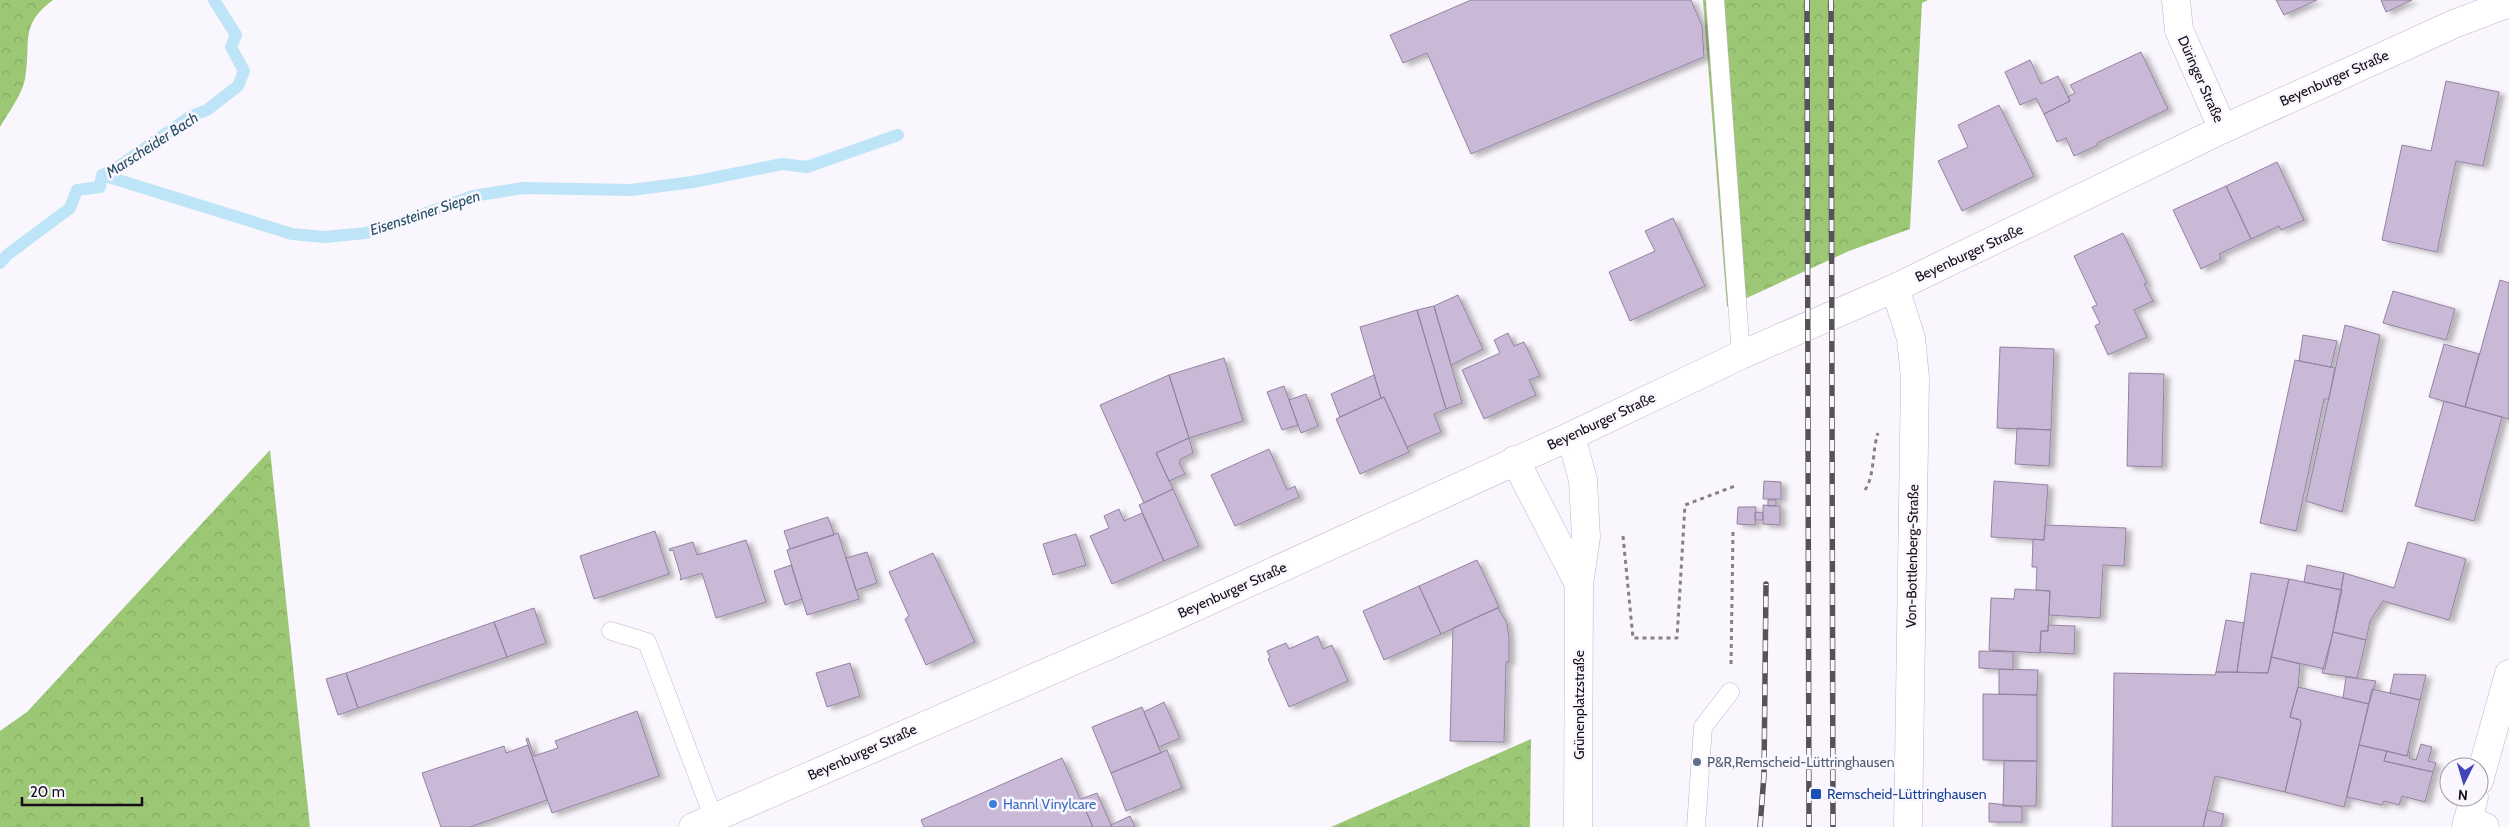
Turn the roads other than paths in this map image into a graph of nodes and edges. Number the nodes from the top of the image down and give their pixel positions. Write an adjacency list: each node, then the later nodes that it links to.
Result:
1 (1715, 0): 6 (lane)
2 (2176, 0): 4 (main road, Düringer Straße)
3 (2507, 3): 4 (main road, Beyenburger Straße)
4 (2222, 129): 5 (main road, Beyenburger Straße)
5 (1895, 288): 6 (main road, Beyenburger Straße); 17 (main road, Von-Bottlenberg-Straße)
6 (1741, 355): 7 (main road, Beyenburger Straße)
7 (1572, 436): 8 (main road, Beyenburger Straße); 9 (main road, Grünenplatzstraße)
8 (1515, 460): 9 (main road, Grünenplatzstraße); 14 (main road, Beyenburger Straße)
9 (1580, 584): 15 (main road, Grünenplatzstraße)
10 (611, 631): 14 (lane)
11 (2509, 674): 13 (main road)
12 (1730, 692): 16 (lane)
13 (2486, 757)
14 (704, 823)
15 (1578, 827)
16 (1696, 827)
17 (1908, 827)

